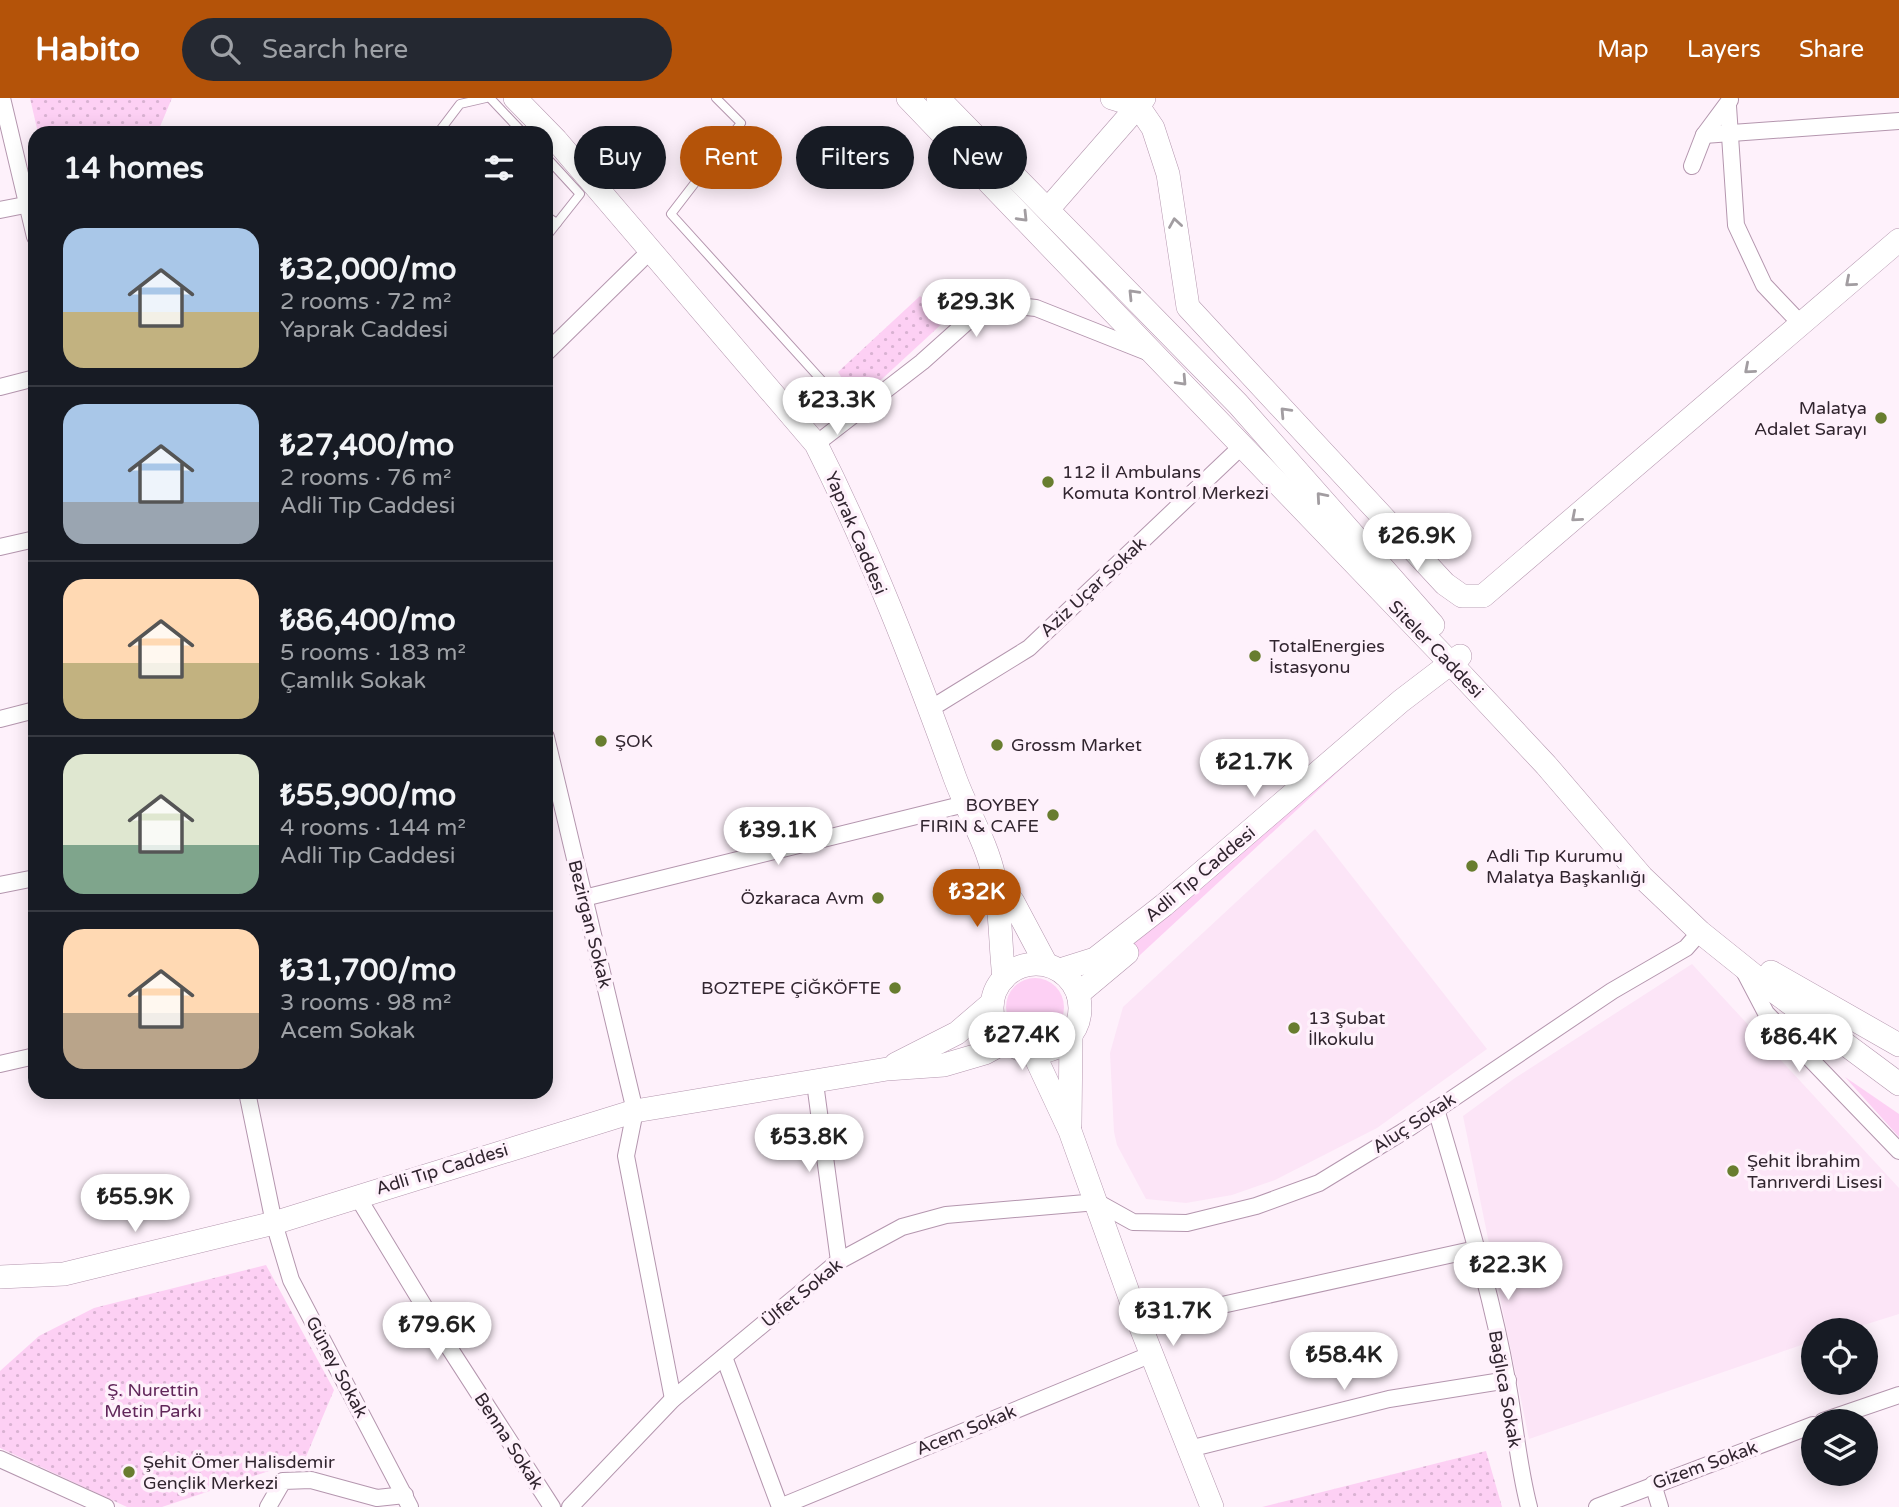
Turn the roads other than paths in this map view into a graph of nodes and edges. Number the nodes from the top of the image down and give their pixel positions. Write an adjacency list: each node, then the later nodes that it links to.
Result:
1 (2, 98): 19 (street)
2 (488, 98): 11 (lane); 12 (lane)
3 (515, 98): 13 (street, Yaprak Caddesi)
4 (716, 98): 33 (lane)
5 (908, 98): 30 (street, Siteler Caddesi, one-way to 30)
6 (938, 98): 20 (street, Siteler Caddesi)
7 (1112, 98): 8 (street)
8 (1141, 102): 20 (street); 28 (street, one-way to 8)
9 (1730, 102): 14 (street); 15 (street)
10 (1899, 121): 14 (street)
11 (443, 126)
12 (516, 126)
13 (542, 126)
14 (1731, 131): 15 (street); 28 (street)
15 (1704, 135): 17 (street)
16 (553, 137): 27 (street, Yaprak Caddesi)
17 (1692, 166)
18 (553, 168): 24 (lane)
19 (26, 205): 21 (street); 22 (street)
20 (1049, 208): 38 (street, Siteler Caddesi, one-way to 20)
21 (0, 210)
22 (28, 212)
23 (553, 220): 24 (lane)
24 (557, 223): 25 (lane)
25 (553, 228)
26 (1899, 240): 28 (street, one-way to 28)
27 (651, 250): 29 (street); 34 (street, Yaprak Caddesi)
28 (1801, 324)
29 (553, 346)
30 (1157, 355): 33 (street); 35 (street, Siteler Caddesi, one-way to 35)
31 (28, 380): 32 (street)
32 (0, 387)
33 (855, 417): 34 (street)
34 (816, 444): 39 (street, Yaprak Caddesi)
35 (1242, 446): 38 (street, Siteler Caddesi); 39 (street, Aziz Uçar Sokak)
36 (28, 541): 37 (street)
37 (0, 547)
38 (1459, 664): 48 (street, Siteler Caddesi); 50 (street, Adli Tıp Caddesi); 52 (street, Adli Tıp Caddesi); 56 (street, Siteler Caddesi)
39 (930, 709): 43 (street, Yaprak Caddesi)
40 (28, 712): 41 (street)
41 (0, 719)
42 (553, 785): 47 (street, Bezirgan Sokak)
43 (965, 804): 44 (street, Yaprak Caddesi); 47 (street)
44 (994, 877): 50 (street); 51 (street, Yaprak Caddesi)
45 (28, 879): 46 (street)
46 (0, 885)
47 (584, 898): 65 (street, Bezirgan Sokak)
48 (1700, 932): 49 (street, Siteler Caddesi); 64 (street, Aluç Sokak)
49 (1741, 966): 62 (street, Siteler Caddesi); 67 (street)
50 (1053, 967): 51 (street, Adli Tıp Caddesi); 52 (street)
51 (1004, 978): 53 (street, Adli Tıp Caddesi)
52 (1079, 994): 54 (street)
53 (992, 1003): 55 (street); 60 (street, Adli Tıp Caddesi)
54 (1070, 1036): 57 (street); 66 (street)
55 (1007, 1041): 57 (street); 60 (street, Adli Tıp Caddesi)
56 (1899, 1045)
57 (1033, 1052): 66 (street)
58 (28, 1058): 59 (street)
59 (0, 1064)
60 (887, 1069): 61 (street, Adli Tıp Caddesi)
61 (815, 1083): 65 (street, Adli Tıp Caddesi); 72 (street)
62 (1899, 1084)
63 (248, 1099): 70 (street, Güney Sokak)
64 (1436, 1110): 69 (street, Aluç Sokak); 71 (street, Bağlıca Sokak)
65 (635, 1111): 68 (street, Adli Tıp Caddesi); 79 (street)
66 (1070, 1131): 69 (street)
67 (1899, 1151)
68 (357, 1196): 70 (street, Adli Tıp Caddesi); 88 (street, Benna Sokak)
69 (1097, 1202): 72 (street, Ülfet Sokak); 74 (street)
70 (274, 1223): 73 (street, Adli Tıp Caddesi); 85 (street, Güney Sokak)
71 (1476, 1249): 74 (street); 77 (street, Bağlıca Sokak)
72 (839, 1261): 76 (street, Ülfet Sokak)
73 (0, 1277)
74 (1138, 1320): 75 (street)
75 (1152, 1354): 82 (street); 90 (street, Acem Sokak)
76 (724, 1357): 79 (street, Ülfet Sokak); 90 (street)
77 (1508, 1380): 82 (street); 92 (street, Bağlıca Sokak)
78 (1899, 1395): 80 (street)
79 (673, 1399): 89 (street, Ülfet Sokak)
80 (1859, 1409)
81 (1801, 1429): 84 (street, Gizem Sokak)
82 (1189, 1450): 91 (street)
83 (0, 1459): 86 (street)
84 (1653, 1484): 93 (street, Gizem Sokak); 94 (street)
85 (407, 1501): 87 (street)
86 (106, 1507)
87 (268, 1507)
88 (552, 1507)
89 (570, 1507)
90 (780, 1507)
91 (1212, 1507)
92 (1529, 1507)
93 (1597, 1507)
94 (1660, 1507)

